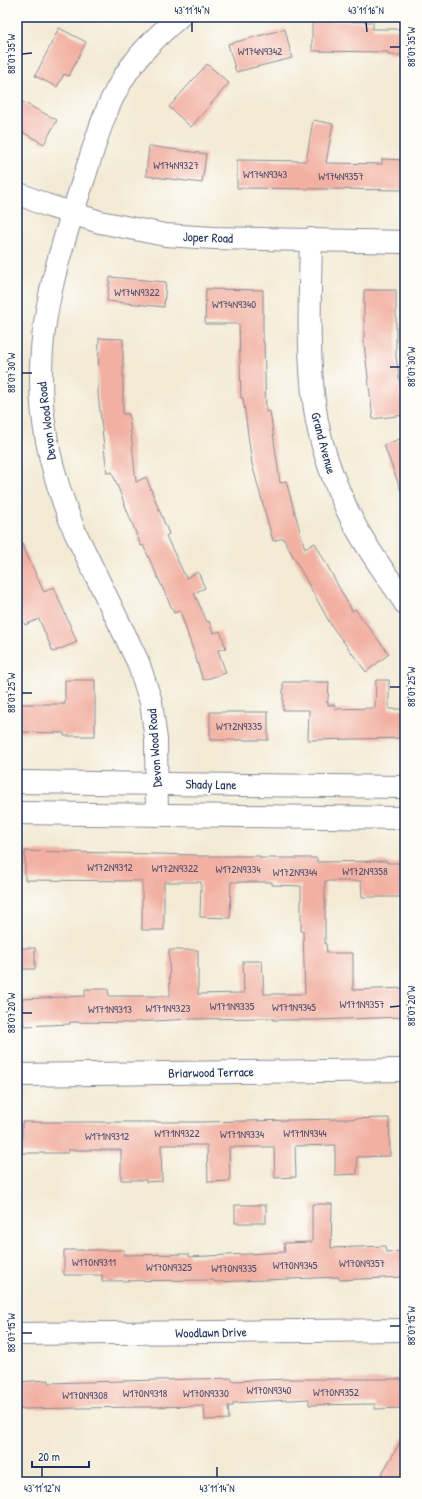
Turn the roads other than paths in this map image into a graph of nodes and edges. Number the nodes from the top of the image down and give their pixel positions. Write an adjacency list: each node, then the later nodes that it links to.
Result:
1 (179, 17): 3 (street, Devon Wood Road)
2 (17, 192): 3 (street, Joper Road)
3 (72, 213): 4 (street, Joper Road); 8 (street, Devon Wood Road)
4 (311, 239): 5 (street, Joper Road); 6 (street, Grand Avenue)
5 (405, 242)
6 (405, 603)
7 (17, 782): 8 (street, Shady Lane)
8 (157, 783): 9 (street, Shady Lane); 11 (street, Devon Wood Road)
9 (405, 787)
10 (17, 813): 11 (street)
11 (157, 815): 12 (street)
12 (405, 818)
13 (405, 1070): 14 (street, Briarwood Terrace)
14 (17, 1074)
15 (405, 1330): 16 (street, Woodlawn Drive)
16 (17, 1334)

